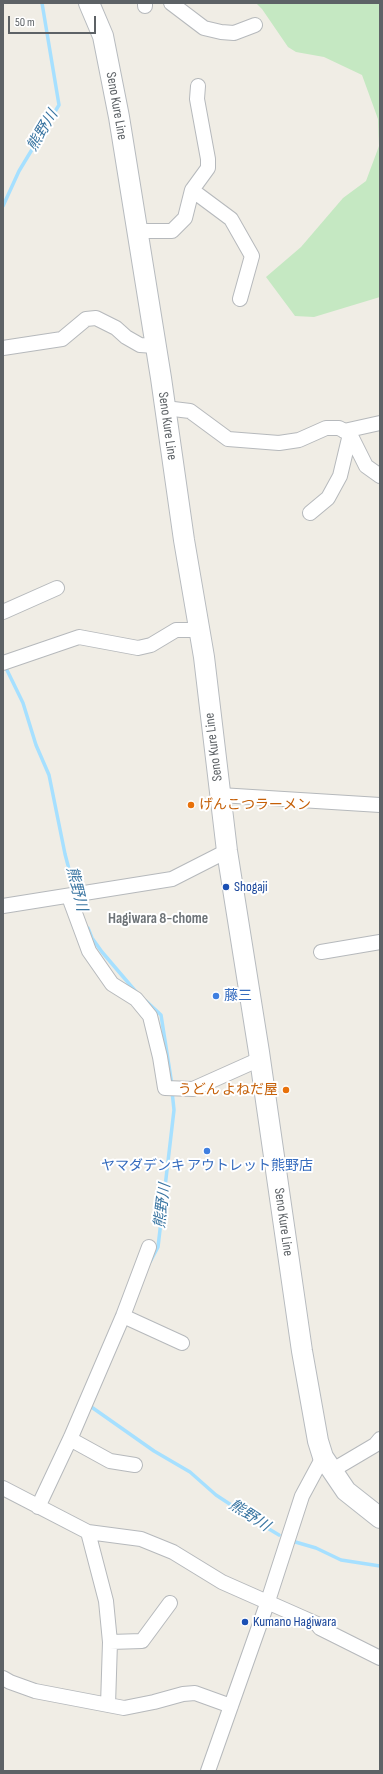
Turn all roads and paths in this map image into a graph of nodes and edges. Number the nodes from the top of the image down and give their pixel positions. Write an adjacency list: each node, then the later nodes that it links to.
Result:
1 (89, 3): 6 (main road, Seno Kure Line)
2 (171, 3): 3 (street)
3 (255, 25)
4 (198, 86): 5 (street)
5 (192, 190): 6 (street); 7 (street)
6 (137, 231): 8 (main road, Seno Kure Line)
7 (240, 299)
8 (156, 346): 9 (street); 10 (main road, Seno Kure Line)
9 (3, 348)
10 (164, 408): 12 (street); 17 (main road, Seno Kure Line)
11 (380, 423): 12 (street)
12 (347, 432): 13 (street); 14 (street)
13 (380, 476)
14 (310, 513)
15 (57, 588): 16 (street)
16 (3, 612)
17 (199, 630): 18 (street); 19 (main road, Seno Kure Line)
18 (3, 663)
19 (220, 795): 20 (street); 21 (main road, Seno Kure Line)
20 (380, 805)
21 (227, 851): 22 (street); 26 (main road, Seno Kure Line)
22 (69, 897): 23 (street); 26 (street)
23 (3, 906)
24 (380, 942): 25 (street)
25 (322, 952)
26 (260, 1059): 32 (main road, Seno Kure Line)
27 (149, 1248): 28 (street)
28 (122, 1316): 29 (street); 30 (street)
29 (182, 1343)
30 (70, 1439): 33 (street); 35 (street)
31 (380, 1439): 32 (street)
32 (327, 1464): 36 (main road, Seno Kure Line); 38 (street)
33 (135, 1465)
34 (3, 1488): 35 (street)
35 (38, 1507): 37 (street)
36 (380, 1518)
37 (88, 1532): 38 (street); 40 (street)
38 (268, 1601): 41 (street); 44 (street)
39 (170, 1603): 40 (street)
40 (110, 1642): 43 (street)
41 (380, 1658)
42 (3, 1678): 43 (street)
43 (108, 1705): 44 (street)
44 (231, 1706): 45 (street)
45 (208, 1771)

